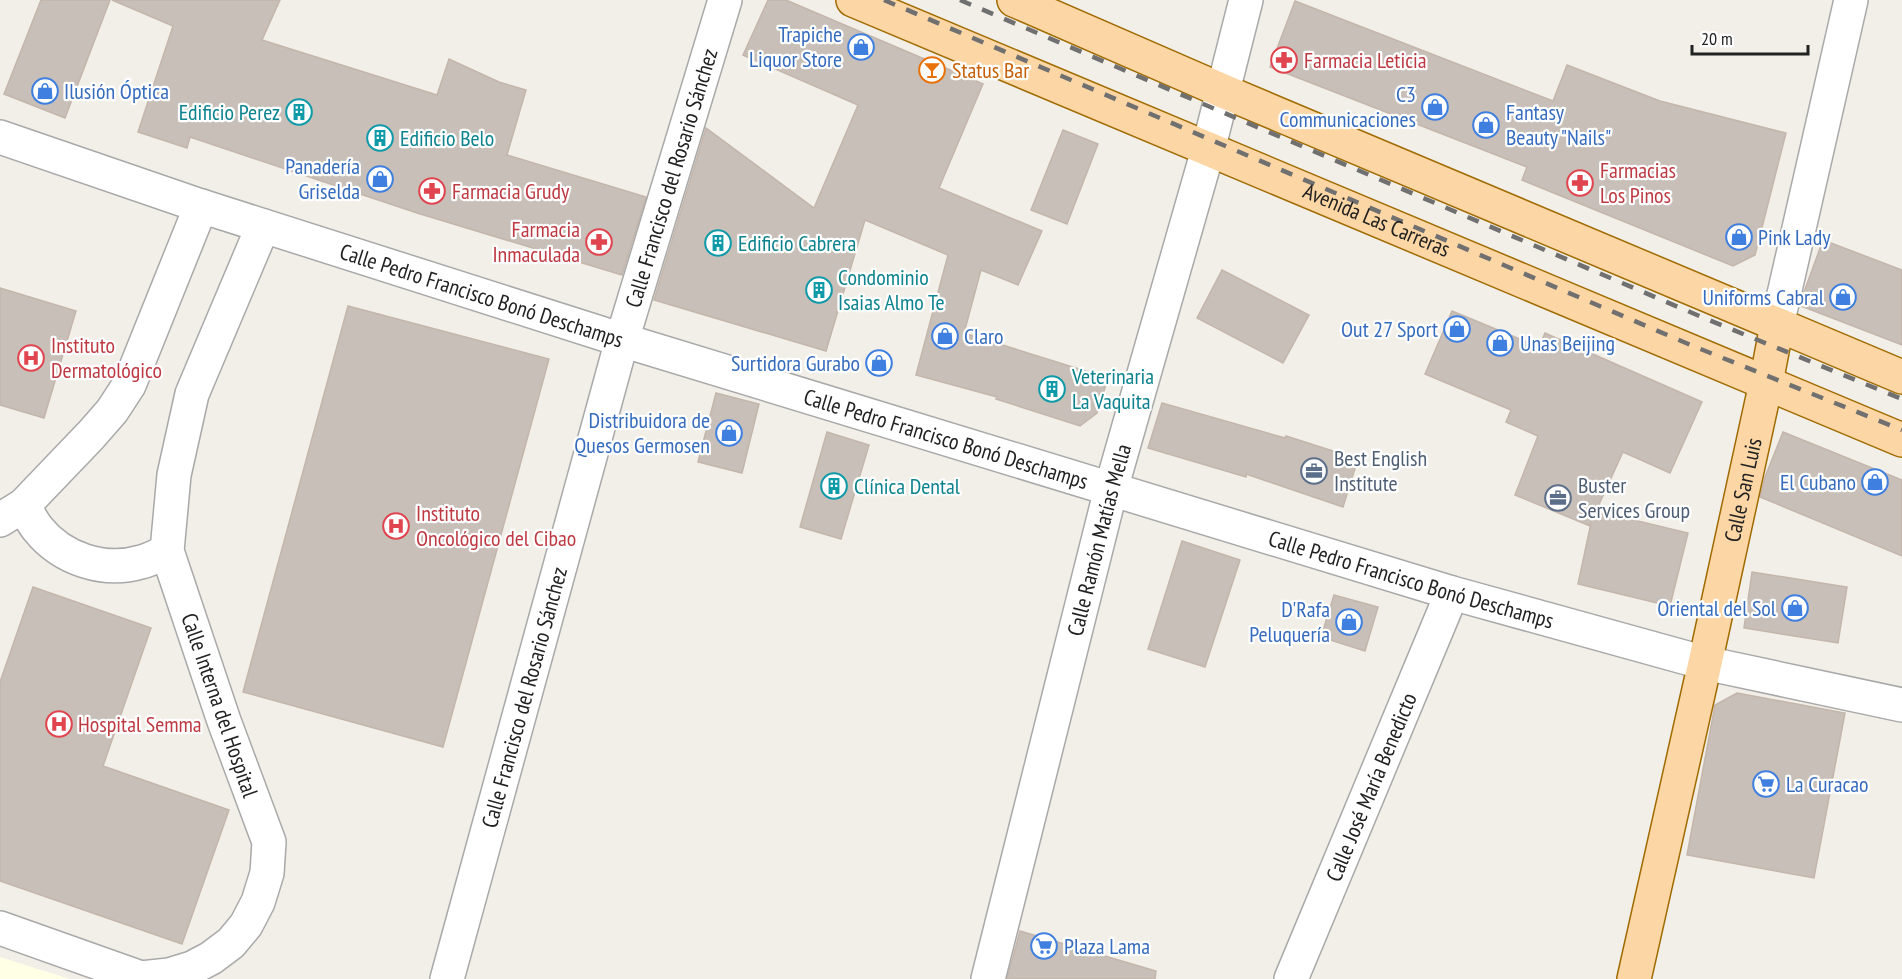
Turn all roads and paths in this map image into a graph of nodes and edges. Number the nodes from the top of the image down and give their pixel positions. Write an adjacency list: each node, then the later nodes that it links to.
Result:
1 (725, 0): 12 (street, Calle Francisco del Rosario Sánchez)
2 (853, 0): 8 (main road, Avenida Las Carreras)
3 (1014, 0): 6 (main road)
4 (1246, 0): 6 (street, Calle Ramón Matías Mella)
5 (1851, 0): 11 (street, Calle San Luis)
6 (1223, 91): 8 (street, Calle Ramón Matías Mella); 11 (main road)
7 (0, 138): 9 (street, Calle Pedro Francisco Bonó Deschamps)
8 (1208, 150): 14 (main road, Avenida Las Carreras); 16 (street, Calle Ramón Matías Mella)
9 (201, 206): 10 (street, Calle Pedro Francisco Bonó Deschamps); 17 (street)
10 (263, 226): 12 (street, Calle Pedro Francisco Bonó Deschamps); 18 (street, Calle Interna del Hospital)
11 (1777, 325): 13 (main road); 14 (main road, Calle San Luis)
12 (622, 340): 16 (street, Calle Pedro Francisco Bonó Deschamps); 23 (street, Calle Francisco del Rosario Sánchez)
13 (1902, 377)
14 (1766, 383): 15 (main road, Avenida Las Carreras); 20 (main road, Calle San Luis)
15 (1902, 440)
16 (1111, 489): 19 (street, Calle Pedro Francisco Bonó Deschamps); 24 (street, Calle Ramón Matías Mella)
17 (12, 512): 18 (street)
18 (167, 551): 22 (street, Calle Interna del Hospital)
19 (1452, 593): 20 (street, Calle Pedro Francisco Bonó Deschamps); 25 (street, Calle José María Benedicto)
20 (1705, 663): 21 (street, Calle Pedro Francisco Bonó Deschamps); 26 (main road, Calle San Luis)
21 (1902, 705)
22 (0, 928)
23 (447, 979)
24 (988, 979)
25 (1291, 979)
26 (1634, 979)

